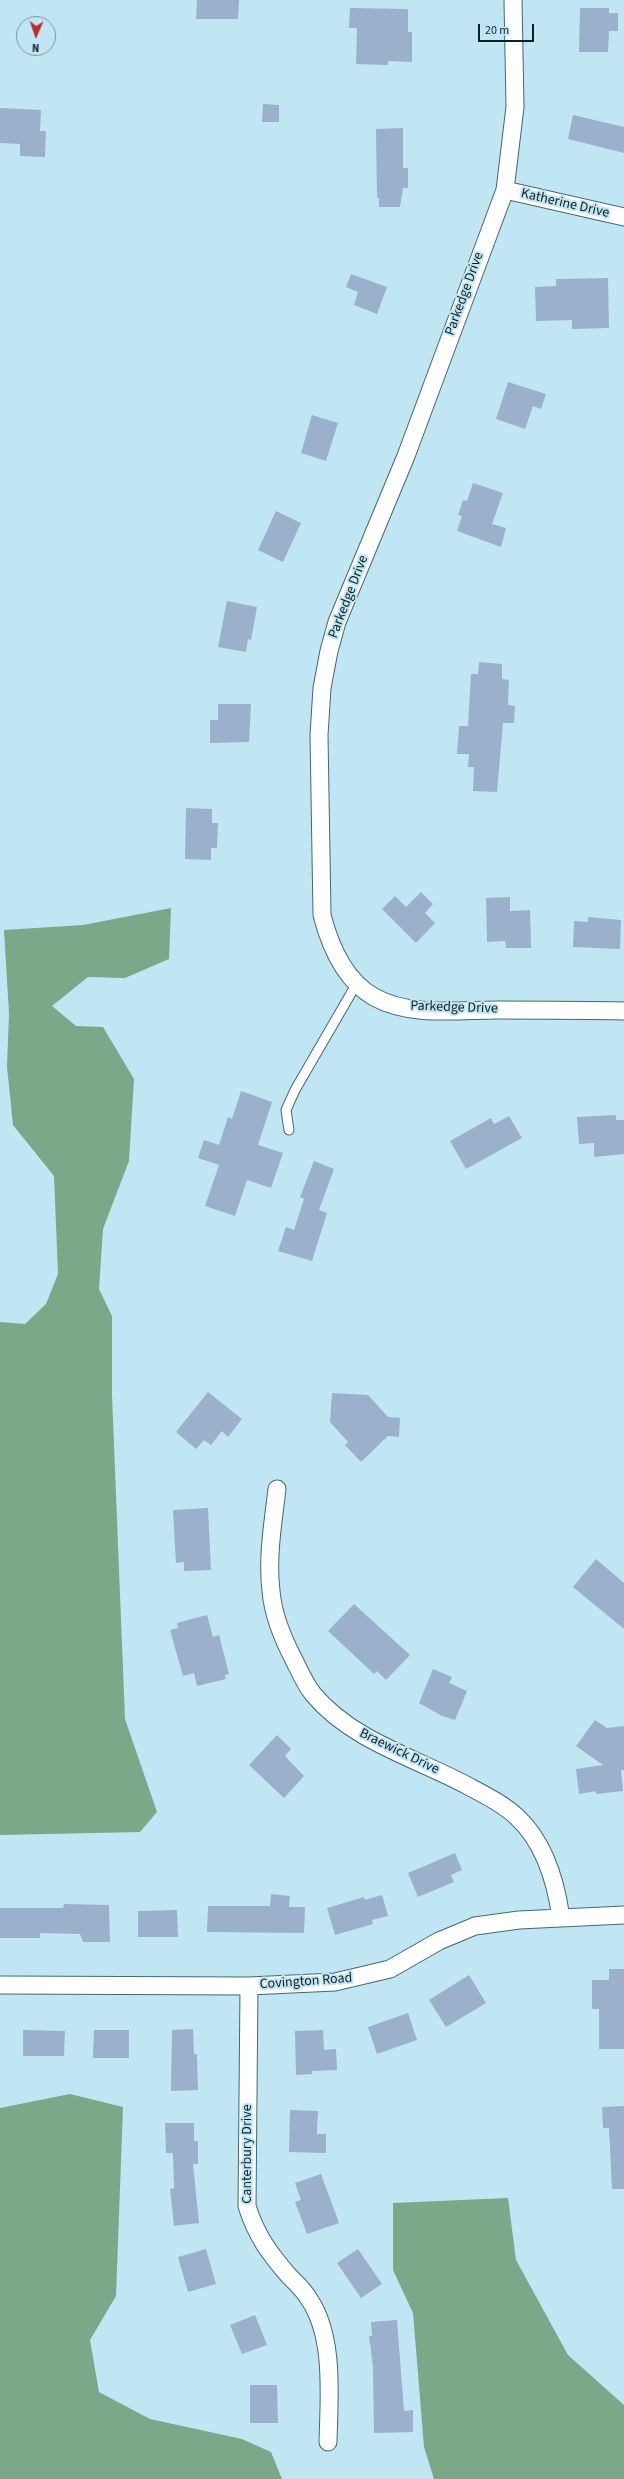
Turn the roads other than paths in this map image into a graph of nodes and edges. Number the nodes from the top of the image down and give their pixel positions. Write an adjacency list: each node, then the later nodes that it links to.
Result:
1 (513, 0): 2 (street, Parkedge Drive)
2 (505, 190): 3 (street, Katherine Drive); 4 (street, Parkedge Drive)
3 (624, 217)
4 (357, 983): 5 (street, Parkedge Drive); 6 (lane)
5 (624, 1010)
6 (289, 1130)
7 (277, 1489): 9 (street, Braewick Drive)
8 (624, 1915): 9 (street, Covington Road)
9 (561, 1918): 11 (street, Covington Road)
10 (0, 1985): 11 (street, Covington Road)
11 (249, 1986): 12 (street, Canterbury Drive)
12 (328, 2442)

